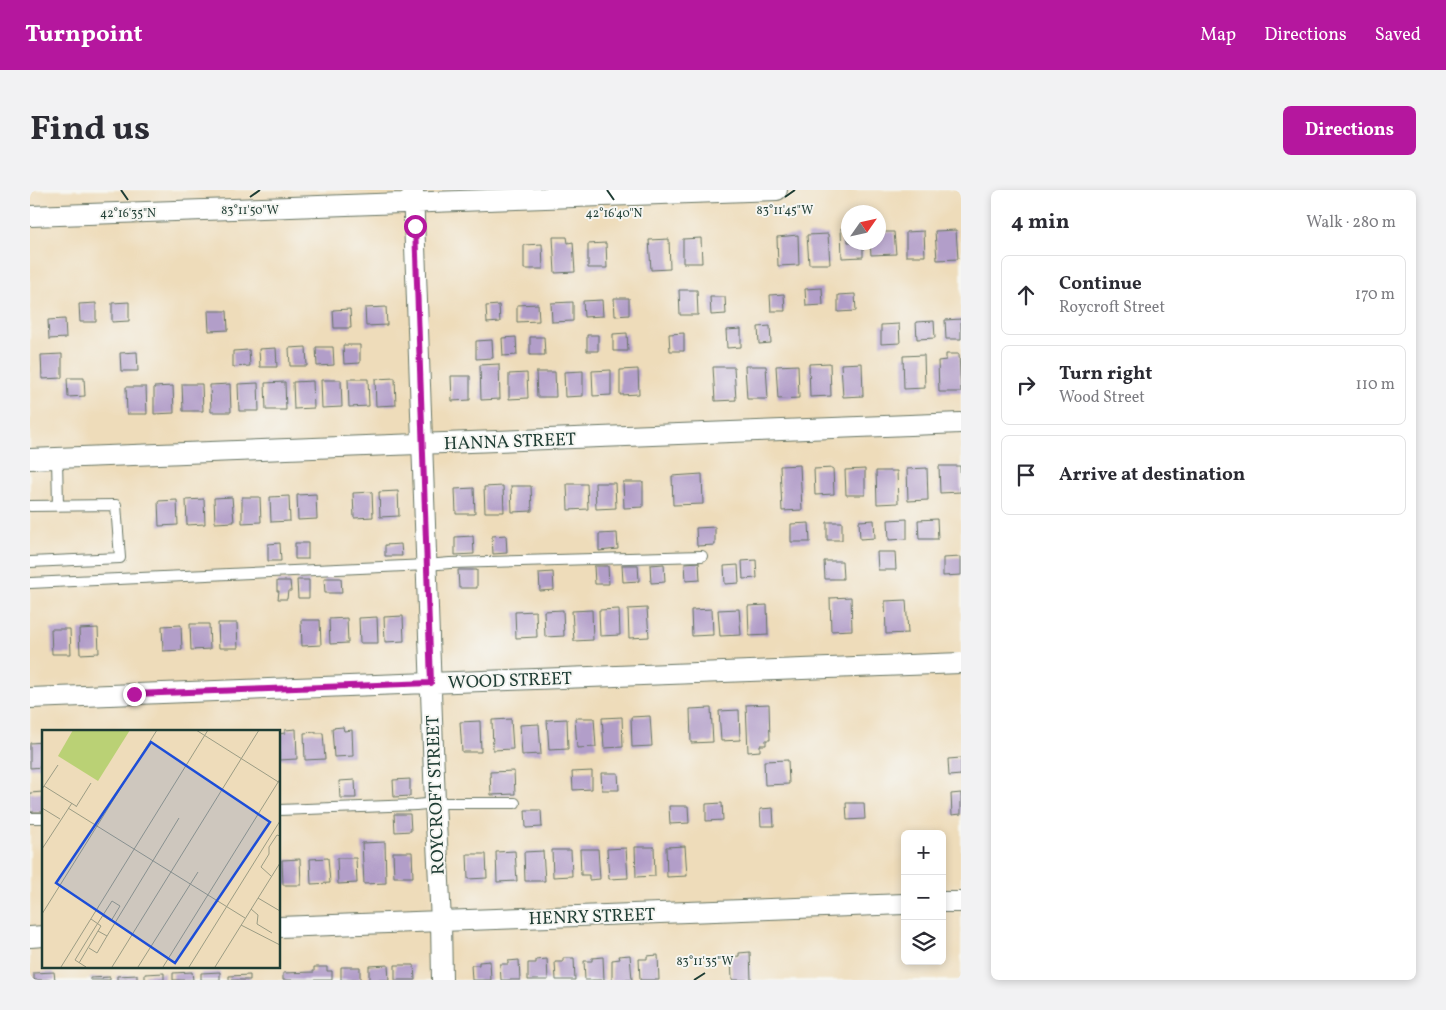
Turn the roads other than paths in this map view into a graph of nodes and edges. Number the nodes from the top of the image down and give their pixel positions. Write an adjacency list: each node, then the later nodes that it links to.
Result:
1 (777, 190): 2 (street)
2 (414, 196): 3 (street); 5 (street, ROYCROFT STREET)
3 (30, 216)
4 (961, 424): 5 (street, HANNA STREET)
5 (423, 444): 6 (street, HANNA STREET); 12 (street, ROYCROFT STREET)
6 (57, 458): 7 (street, HANNA STREET); 9 (lane)
7 (30, 459)
8 (30, 506): 9 (lane)
9 (58, 506): 11 (lane)
10 (702, 556): 12 (lane)
11 (30, 562)
12 (427, 565): 13 (lane); 15 (street, ROYCROFT STREET)
13 (30, 583)
14 (961, 663): 15 (street, WOOD STREET)
15 (431, 683): 16 (street, WOOD STREET); 17 (street, ROYCROFT STREET)
16 (30, 698)
17 (435, 803): 18 (lane); 19 (lane); 23 (street, ROYCROFT STREET)
18 (515, 803)
19 (280, 810)
20 (946, 902): 21 (street)
21 (961, 902)
22 (901, 904): 23 (street, HENRY STREET)
23 (441, 921): 24 (street, HENRY STREET); 25 (street, ROYCROFT STREET)
24 (280, 927)
25 (442, 980)

